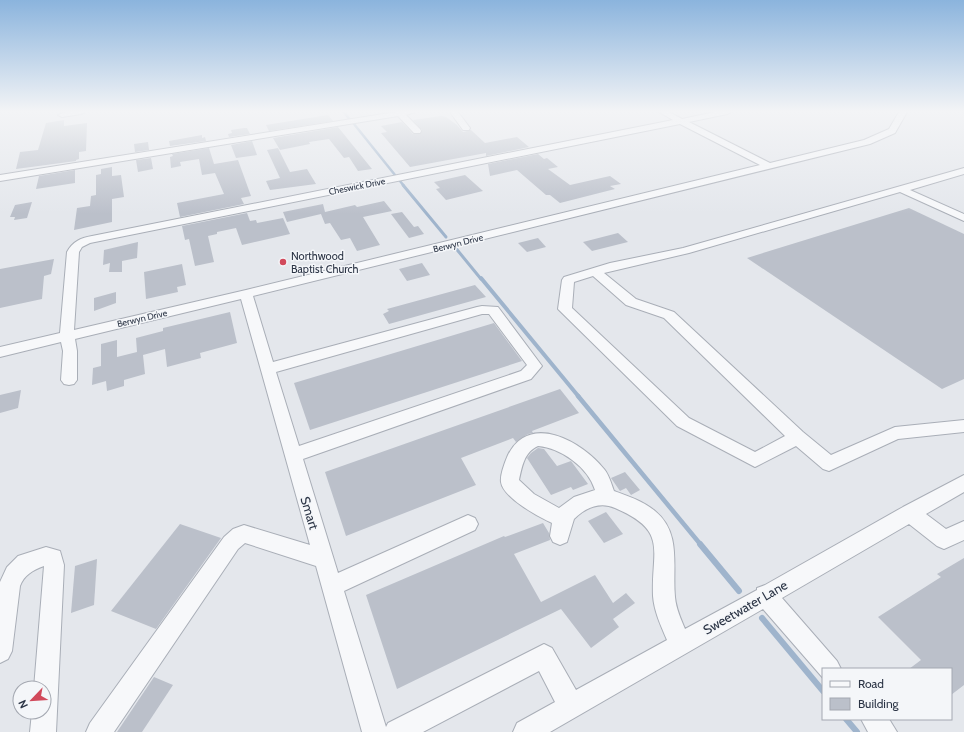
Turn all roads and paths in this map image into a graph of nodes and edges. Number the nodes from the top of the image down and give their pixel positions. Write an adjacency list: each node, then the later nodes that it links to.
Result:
1 (199, 146): 7 (street)
2 (560, 146): 12 (street, Cheswick Drive)
3 (730, 146): 5 (street)
4 (845, 146): 5 (street, Berwyn Drive)
5 (769, 166): 11 (street, Berwyn Drive)
6 (964, 171): 8 (street)
7 (0, 178)
8 (901, 189): 9 (street); 10 (street)
9 (964, 218)
10 (596, 272): 17 (street); 17 (street)
11 (246, 294): 12 (street, Berwyn Drive); 14 (street, Smart)
12 (66, 335): 13 (street, Berwyn Drive); 15 (street, Cheswick Drive)
13 (0, 352)
14 (267, 369): 18 (street, Smart); 18 (street)
15 (69, 380)
16 (964, 426): 17 (street)
17 (797, 437)
18 (293, 455): 24 (street, Smart)
19 (964, 483): 21 (street, Sweetwater Lane)
20 (606, 496): 20 (street); 27 (street)
21 (910, 513): 23 (street); 26 (street, Sweetwater Lane)
22 (468, 524): 25 (street)
23 (964, 530)
24 (324, 560): 25 (street, Smart); 33 (street)
25 (332, 586): 34 (street, Smart)
26 (765, 595): 27 (street, Sweetwater Lane); 29 (street)
27 (680, 643): 30 (street, Sweetwater Lane)
28 (0, 651): 32 (street)
29 (828, 668)
30 (571, 706): 35 (street); 36 (street, Sweetwater Lane)
31 (874, 720): 37 (street)
32 (43, 732)
33 (99, 732)
34 (375, 732)
35 (397, 732)
36 (526, 732)
37 (884, 732)

